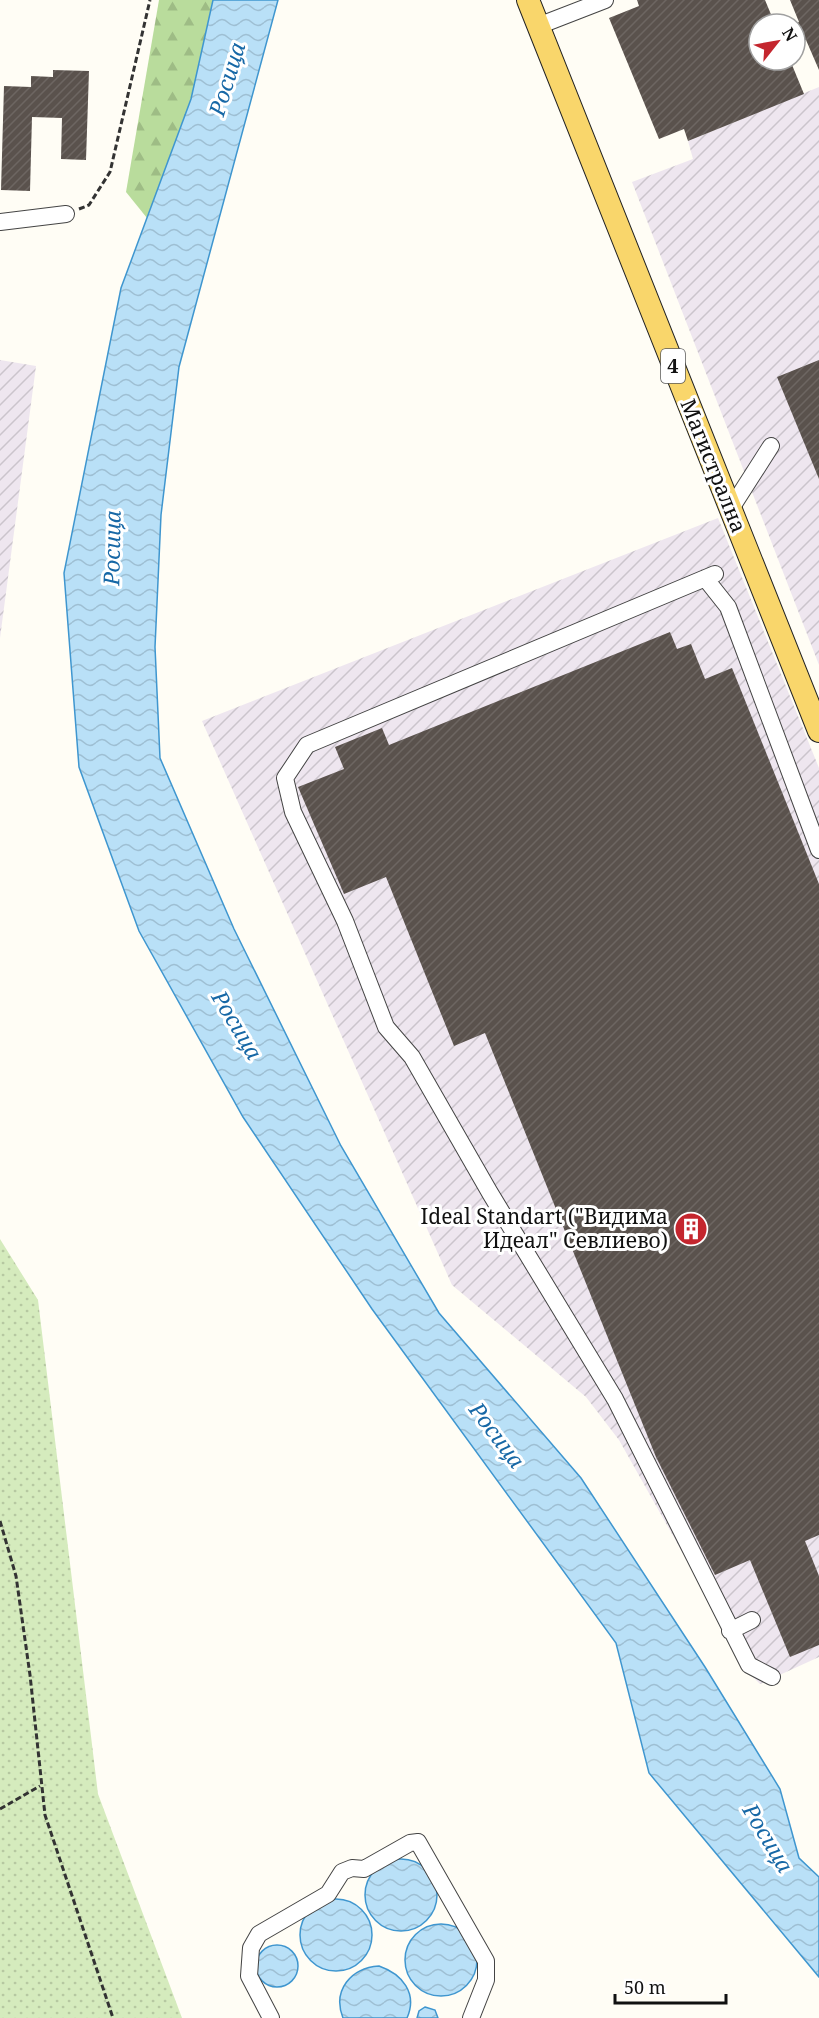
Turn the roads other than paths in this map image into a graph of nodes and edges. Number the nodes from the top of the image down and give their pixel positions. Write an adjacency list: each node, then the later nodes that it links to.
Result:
1 (528, 0): 3 (main road, Магистрална / 4)
2 (605, 0): 3 (street)
3 (538, 26): 7 (main road, Магистрална / 4)
4 (66, 214): 5 (street)
5 (0, 222)
6 (771, 446): 7 (street)
7 (730, 510): 8 (main road, Магистрална / 4)
8 (819, 731)
9 (819, 850): 11 (street)
10 (752, 1620): 11 (street)
11 (730, 1631): 12 (street)
12 (772, 1677)
13 (271, 2018): 14 (street)
14 (471, 2018)

